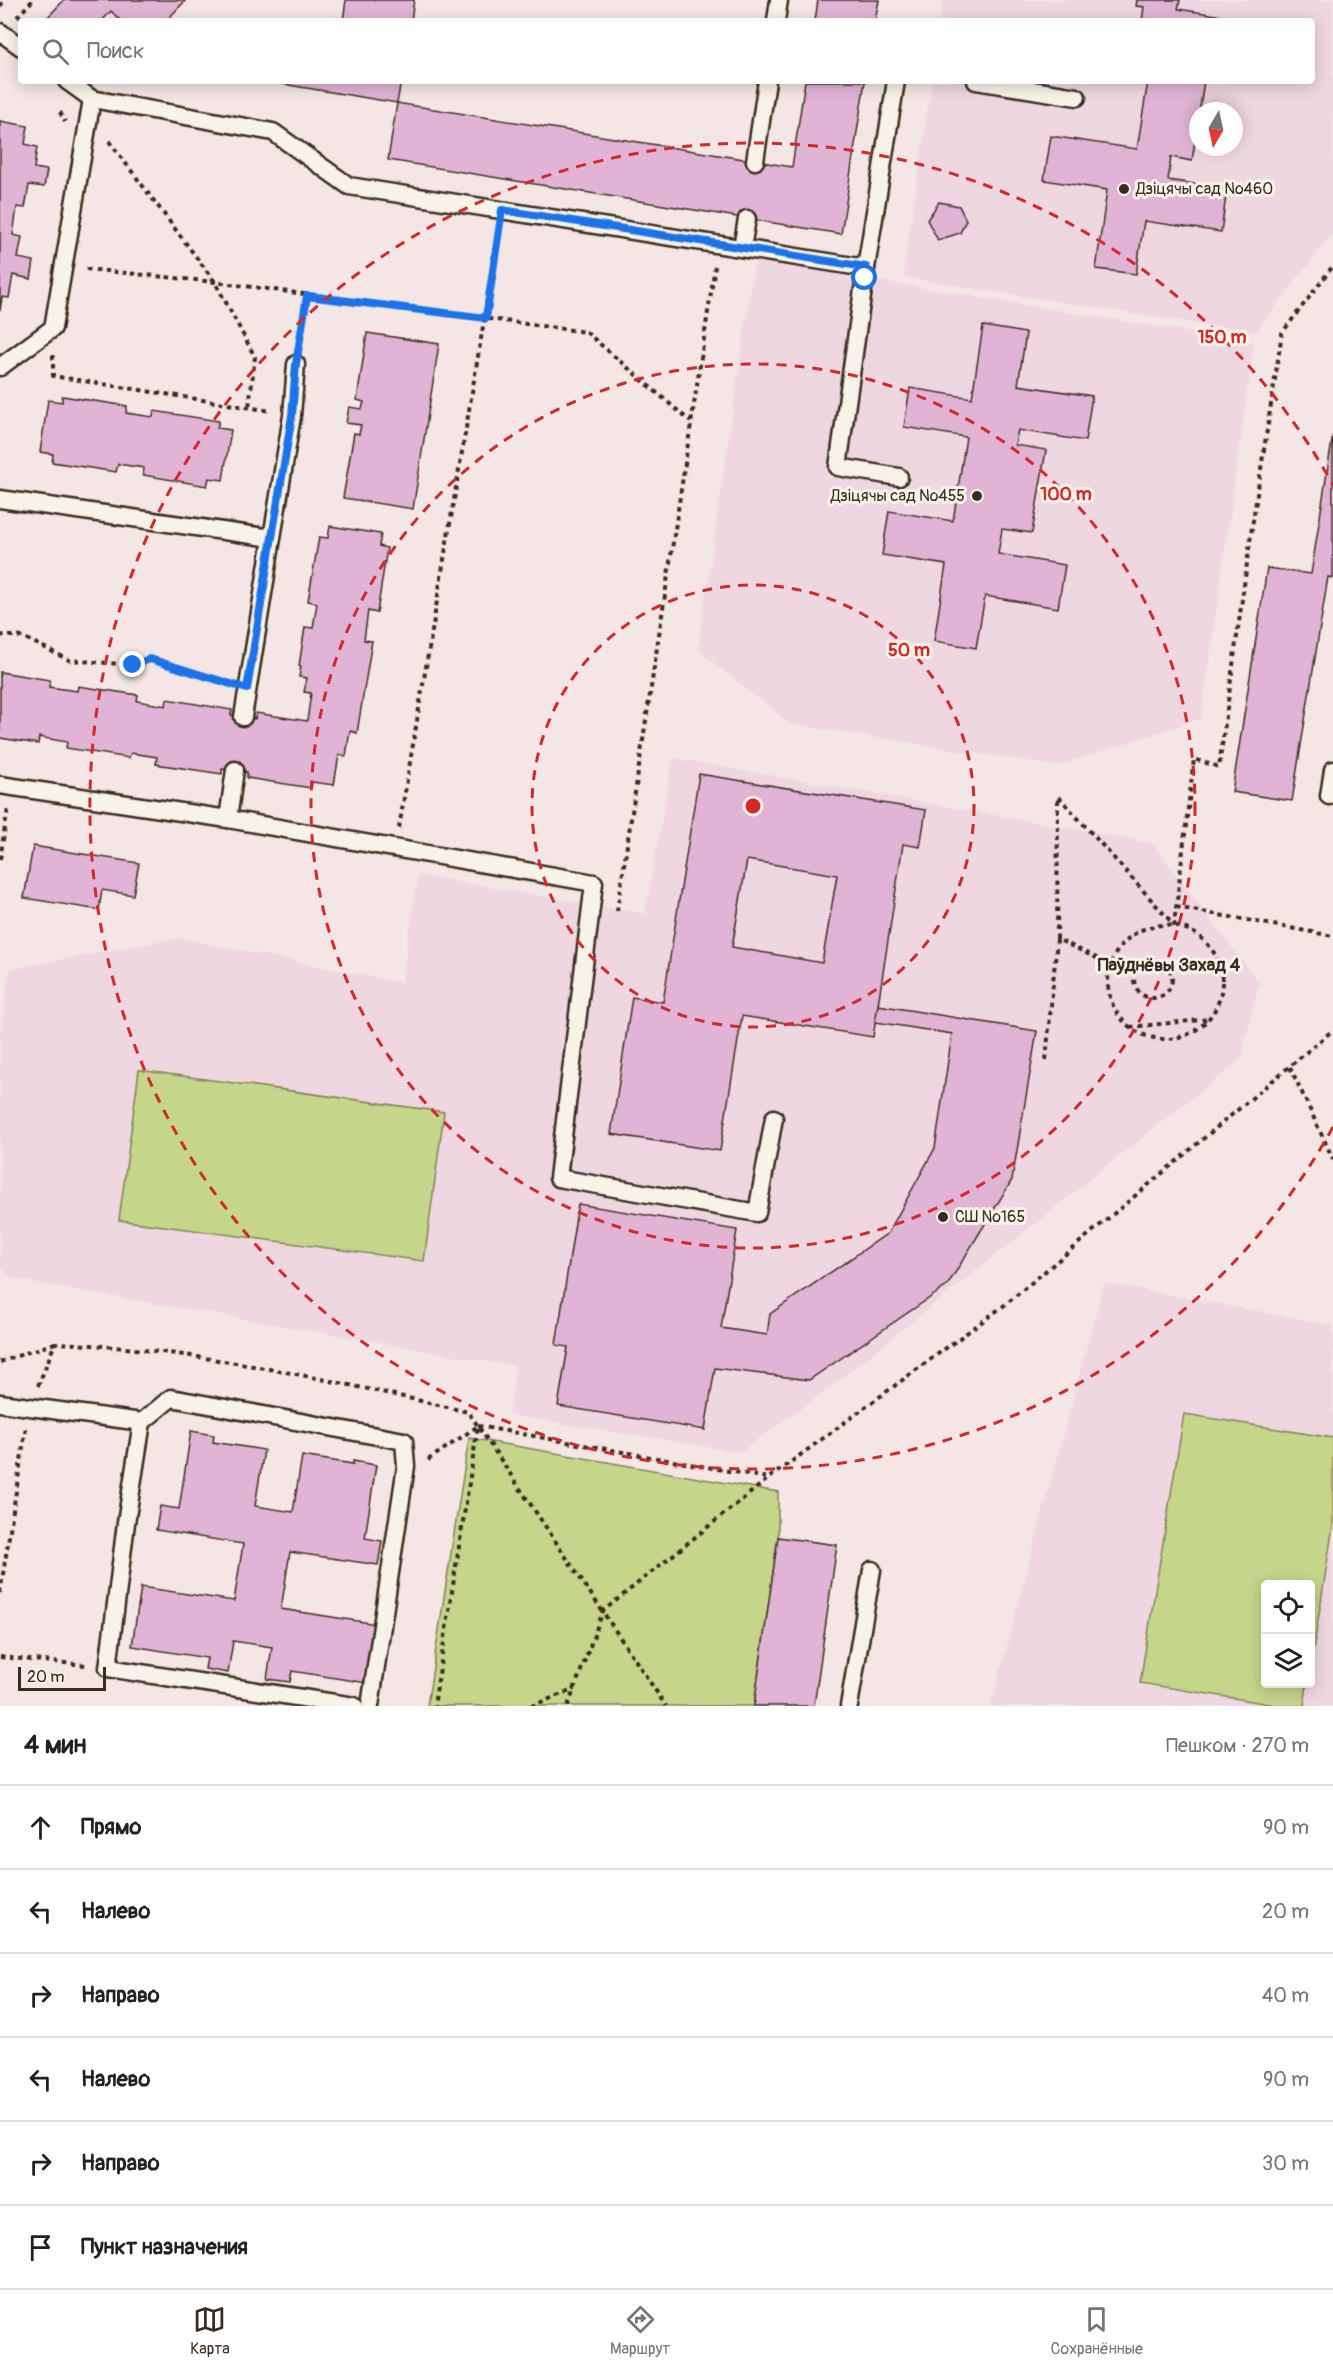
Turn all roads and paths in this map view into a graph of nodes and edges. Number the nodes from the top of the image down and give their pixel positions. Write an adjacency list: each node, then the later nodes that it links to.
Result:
1 (5, 0): 3 (path)
2 (779, 0): 4 (lane)
3 (0, 6)
4 (776, 18)
5 (0, 32): 6 (lane)
6 (18, 45)
7 (71, 84): 12 (lane)
8 (767, 84): 14 (lane)
9 (896, 84): 21 (lane)
10 (995, 84): 11 (lane)
11 (1077, 97)
12 (92, 99): 13 (lane); 15 (lane)
13 (89, 116): 19 (lane); 22 (path)
14 (755, 161)
15 (502, 210): 17 (lane); 24 (path)
16 (747, 219): 18 (lane)
17 (718, 244): 18 (lane); 30 (path)
18 (742, 248): 21 (lane)
19 (64, 266): 22 (path); 25 (lane)
20 (1333, 266): 44 (path)
21 (866, 267): 31 (lane)
22 (215, 282): 23 (path); 28 (path)
23 (307, 296): 24 (path); 26 (path)
24 (486, 318): 30 (path); 42 (path)
25 (53, 328): 27 (lane); 28 (path)
26 (296, 364): 29 (lane)
27 (0, 367)
28 (249, 407): 29 (path)
29 (292, 416): 33 (lane)
30 (691, 422): 45 (path)
31 (899, 477)
32 (0, 499): 33 (lane)
33 (272, 538): 35 (lane)
34 (0, 635): 35 (path)
35 (247, 689): 36 (lane)
36 (243, 717)
37 (235, 770): 41 (lane)
38 (1333, 770): 40 (lane)
39 (5, 786): 41 (lane); 43 (path)
40 (1329, 796)
41 (228, 819): 42 (lane)
42 (396, 848): 56 (lane)
43 (0, 859)
44 (1176, 907): 46 (path); 47 (path)
45 (615, 921)
46 (1174, 925): 48 (path); 49 (path); 51 (path)
47 (1333, 936)
48 (1057, 939): 49 (path); 54 (path)
49 (1111, 965): 50 (path); 52 (path)
50 (1134, 976): 50 (path)
51 (1210, 1019): 52 (path); 52 (path)
52 (1128, 1028)
53 (1333, 1030): 55 (path)
54 (1046, 1060)
55 (1290, 1067): 57 (path); 65 (path)
56 (774, 1118)
57 (1333, 1159)
58 (55, 1342): 59 (path); 61 (path); 63 (path)
59 (0, 1362)
60 (0, 1402): 61 (lane)
61 (30, 1407): 62 (lane); 67 (path)
62 (142, 1422): 64 (lane); 70 (lane)
63 (478, 1426): 64 (path); 65 (path); 68 (path); 74 (path)
64 (406, 1466): 73 (lane)
65 (769, 1478): 68 (path)
66 (872, 1570): 78 (lane)
67 (0, 1593)
68 (603, 1611): 71 (path); 77 (path)
69 (0, 1657): 70 (path)
70 (108, 1668): 72 (lane)
71 (574, 1689): 75 (path); 76 (path)
72 (354, 1706)
73 (370, 1706)
74 (434, 1706)
75 (531, 1706)
76 (568, 1706)
77 (666, 1706)
78 (849, 1706)

